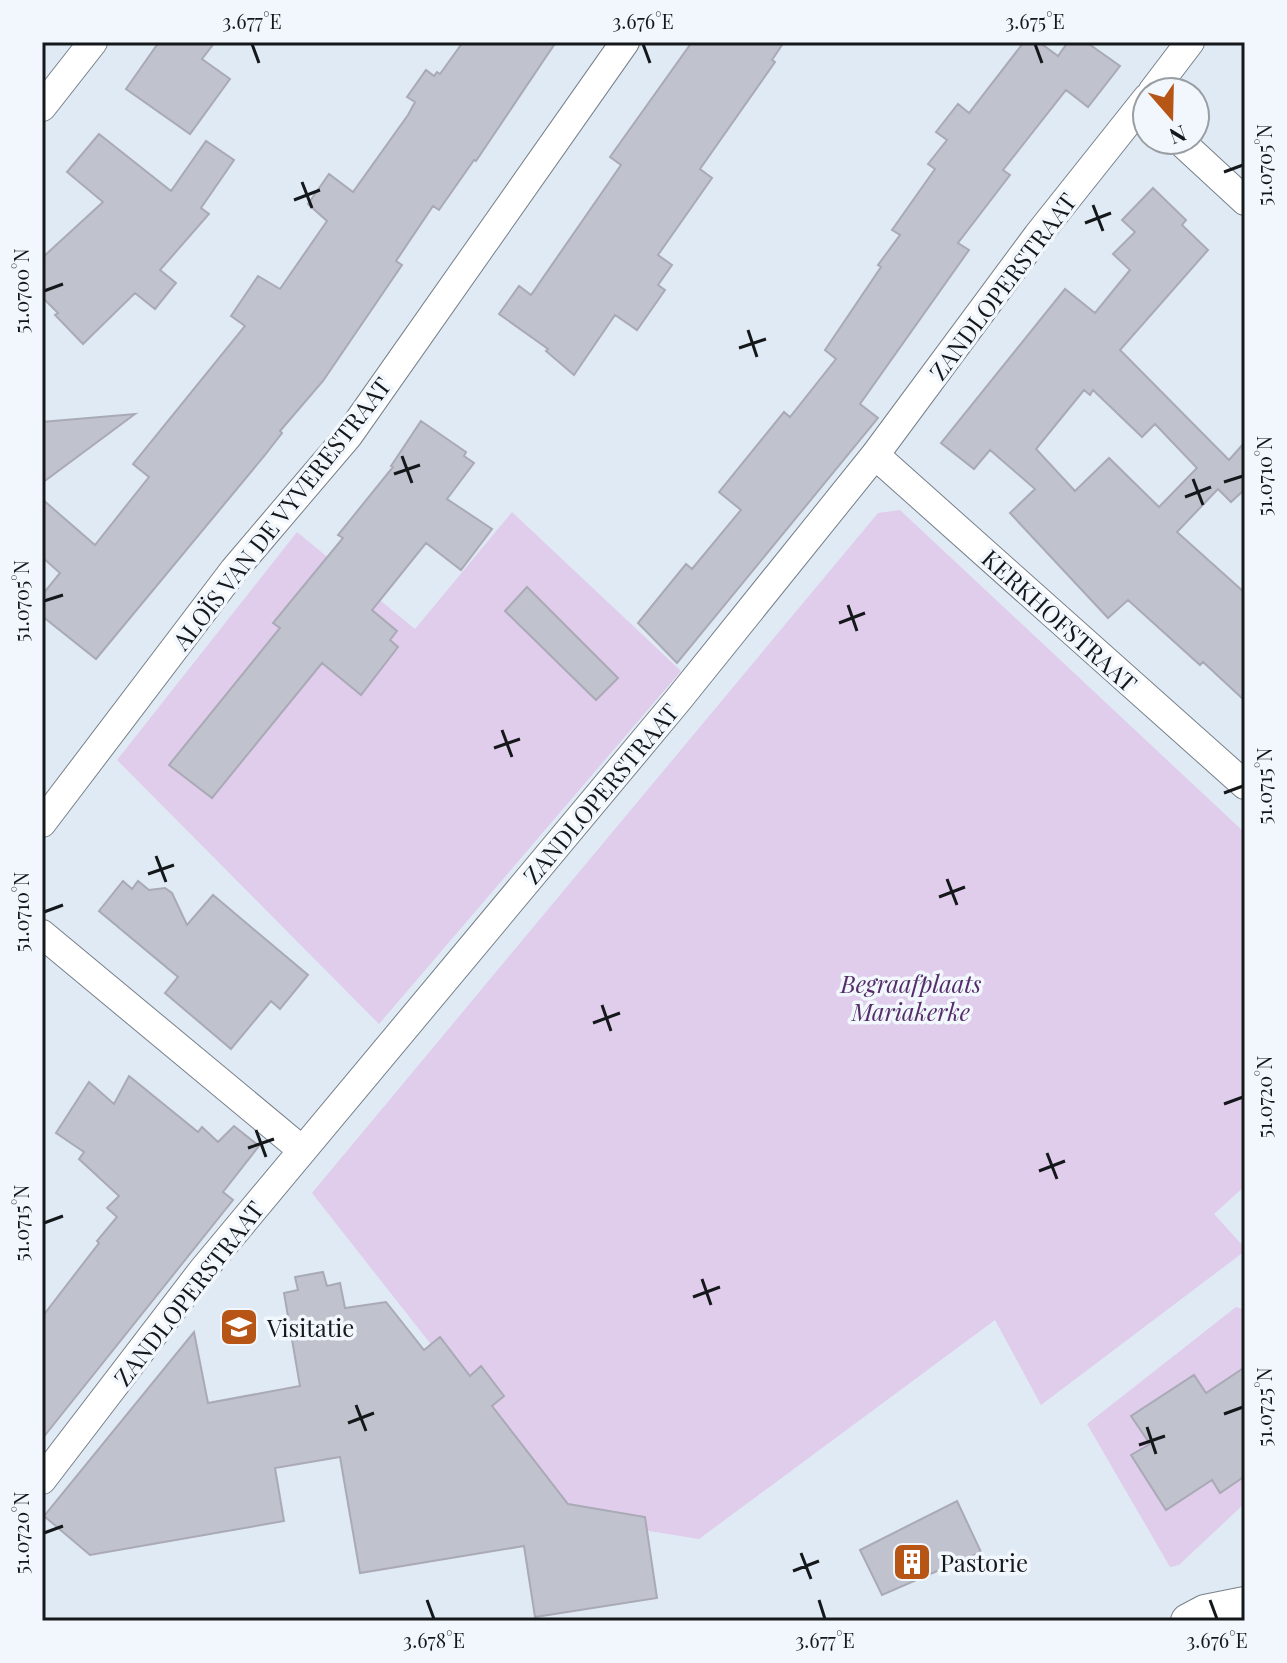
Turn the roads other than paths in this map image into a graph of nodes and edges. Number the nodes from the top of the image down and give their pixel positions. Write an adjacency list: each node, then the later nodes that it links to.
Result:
1 (93, 42): 5 (street)
2 (625, 42): 11 (street, ALOÏS VAN DE VYVERESTRAAT)
3 (1190, 42): 4 (street, ZANDLOPERSTRAAT)
4 (1166, 76)
5 (42, 107)
6 (1131, 122): 9 (street, ZANDLOPERSTRAAT)
7 (1196, 156): 8 (street)
8 (1245, 201)
9 (875, 455): 10 (street, KERKHOFSTRAAT); 13 (street, ZANDLOPERSTRAAT)
10 (1245, 785)
11 (42, 823)
12 (42, 934): 13 (street)
13 (302, 1150): 14 (street, ZANDLOPERSTRAAT)
14 (42, 1480)
15 (1245, 1604): 16 (street)
16 (1188, 1621)

